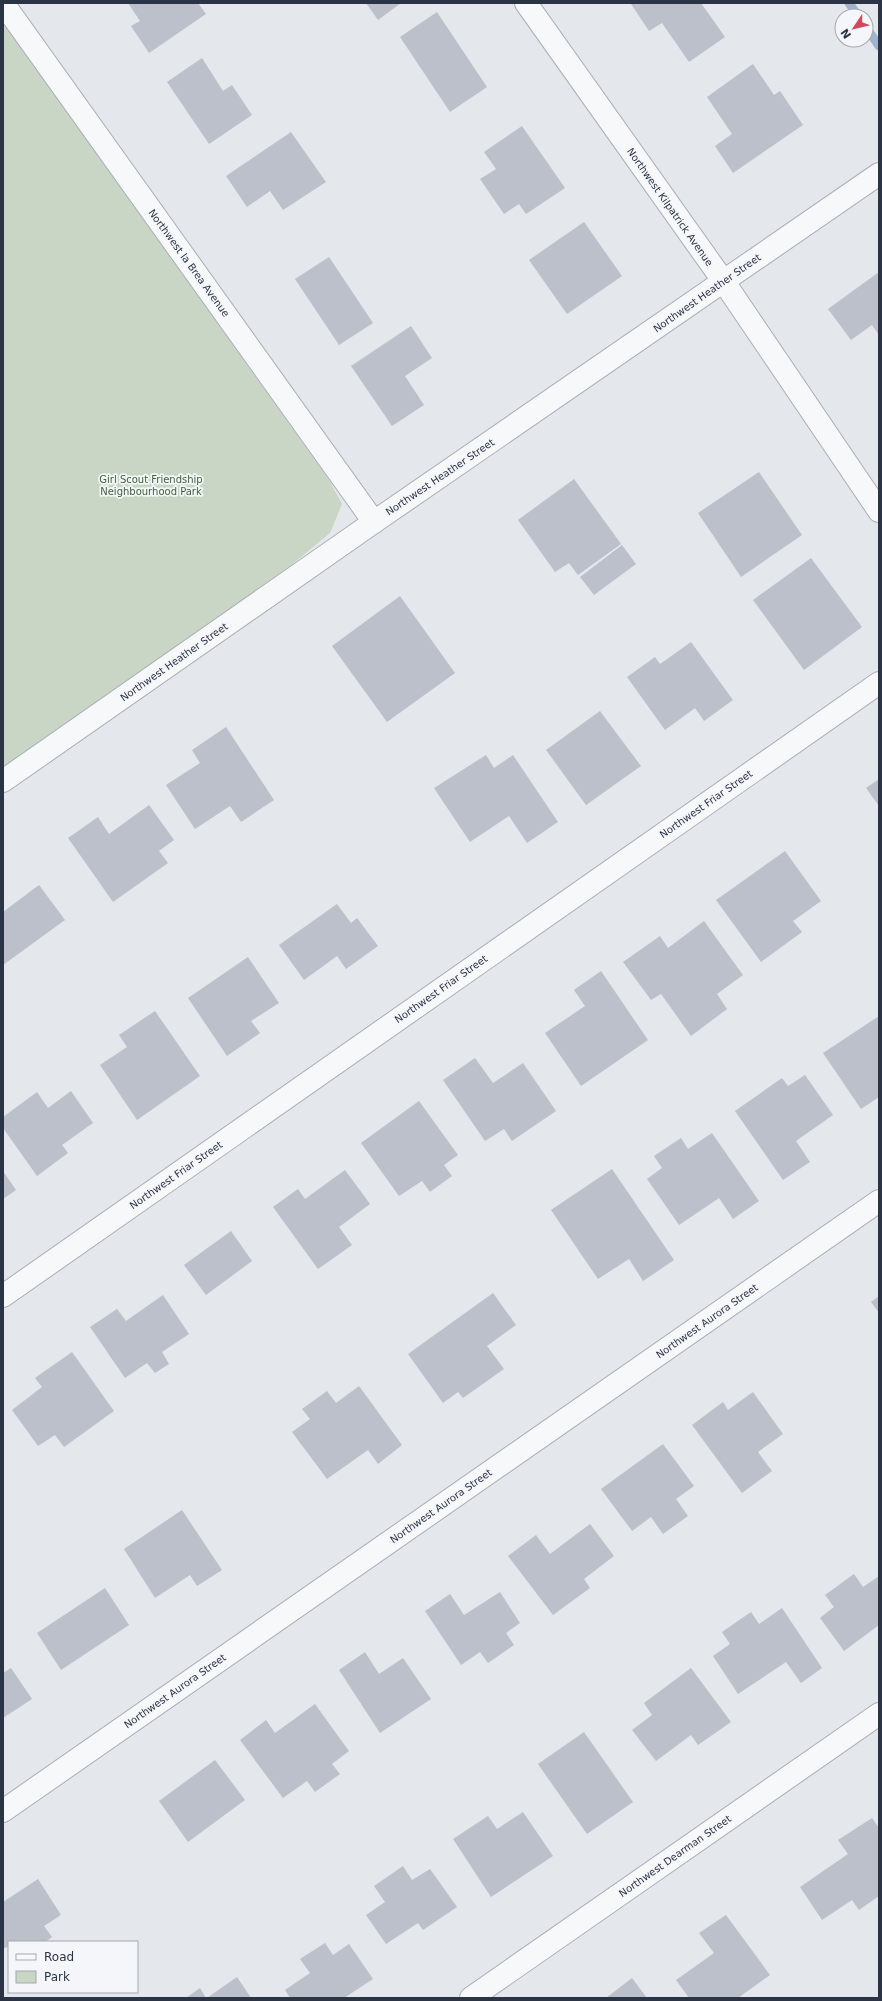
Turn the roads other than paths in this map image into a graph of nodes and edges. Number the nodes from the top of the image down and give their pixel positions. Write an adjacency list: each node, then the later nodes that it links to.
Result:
1 (3, 3): 6 (street, Northwest la Brea Avenue)
2 (526, 3): 4 (street, Northwest Kilpatrick Avenue)
3 (879, 174): 4 (street, Northwest Heather Street)
4 (724, 282): 5 (street, Northwest Kilpatrick Avenue); 6 (street, Northwest Heather Street)
5 (879, 511)
6 (374, 522): 8 (street, Northwest Heather Street)
7 (879, 683): 10 (street, Northwest Friar Street)
8 (3, 781)
9 (879, 1201): 12 (street, Northwest Aurora Street)
10 (3, 1296)
11 (879, 1714): 13 (street, Northwest Dearman Street)
12 (3, 1811)
13 (471, 1998)

